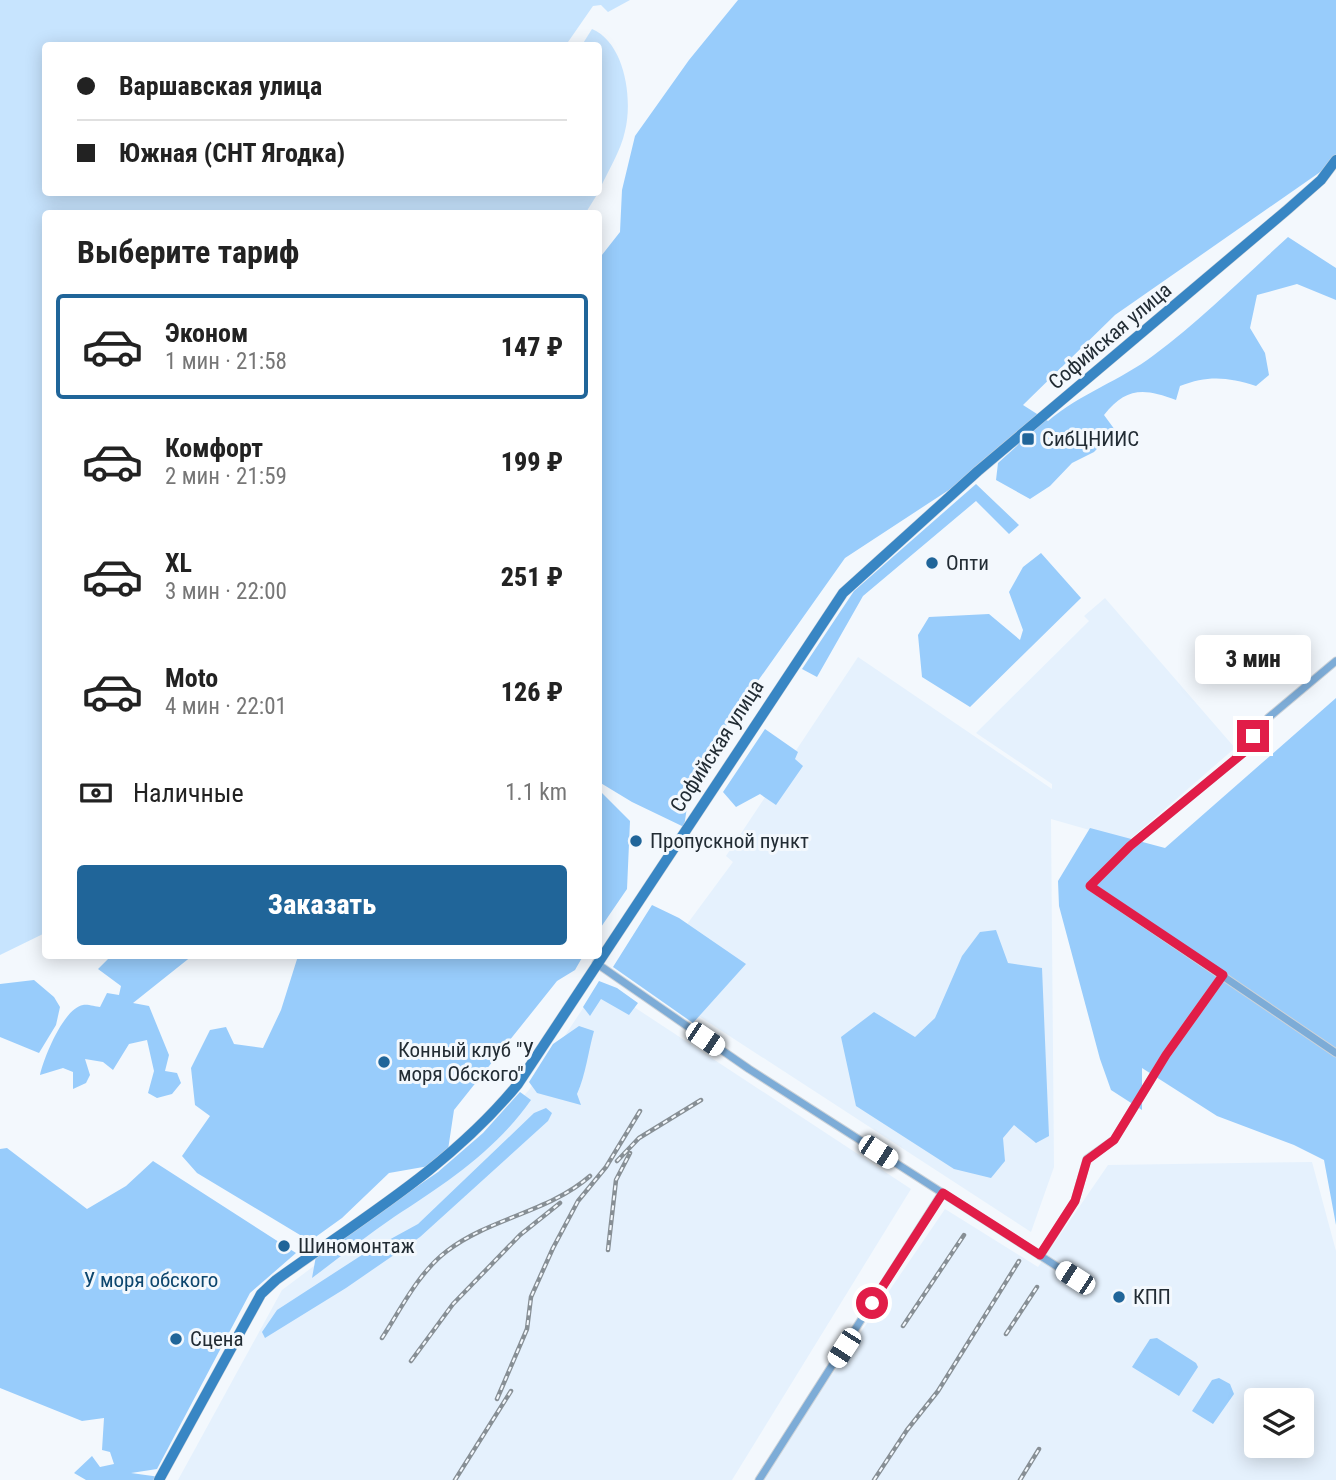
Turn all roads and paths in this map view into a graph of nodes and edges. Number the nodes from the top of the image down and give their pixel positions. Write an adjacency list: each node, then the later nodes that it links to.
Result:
1 (1336, 160): 3 (main road, Софийская улица)
2 (1336, 661): 6 (street)
3 (602, 954)
4 (599, 959): 5 (main road, Софийская улица)
5 (596, 963): 8 (street); 11 (main road, Софийская улица)
6 (1223, 975): 7 (street); 9 (street)
7 (1336, 1053)
8 (943, 1193): 9 (street); 12 (street)
9 (1040, 1255): 10 (street)
10 (1075, 1278)
11 (159, 1480)
12 (759, 1480)

